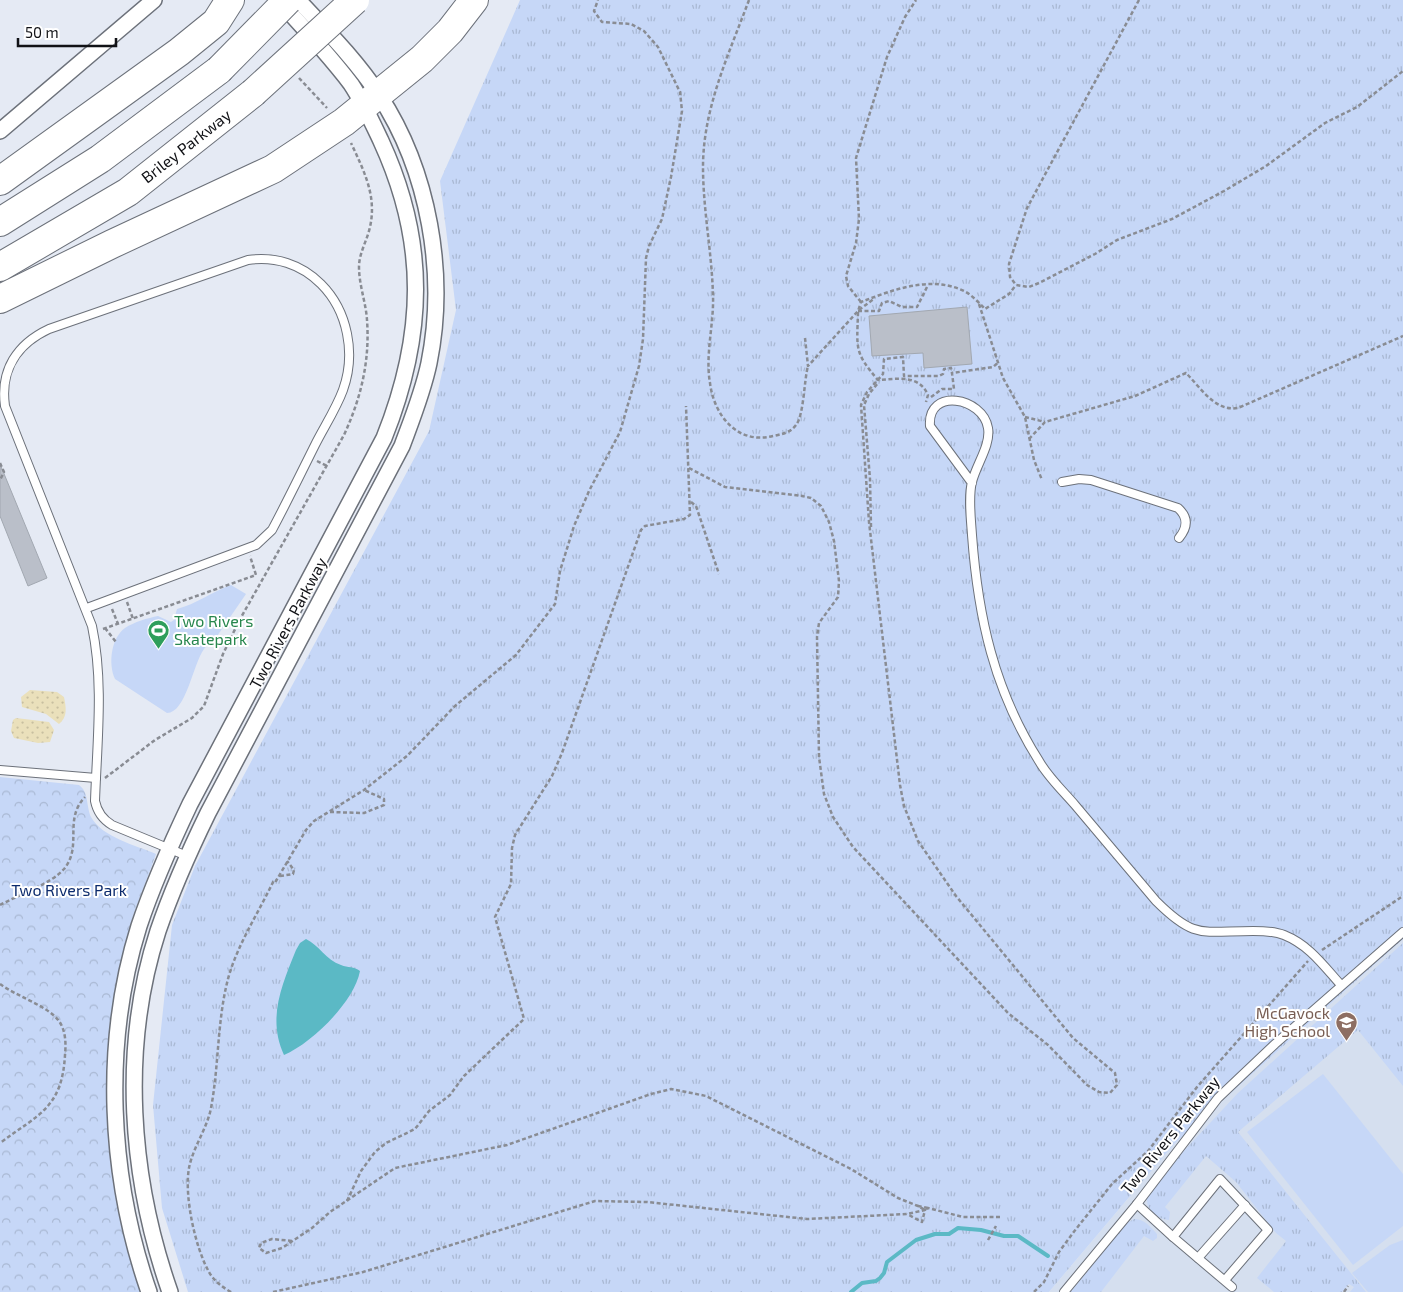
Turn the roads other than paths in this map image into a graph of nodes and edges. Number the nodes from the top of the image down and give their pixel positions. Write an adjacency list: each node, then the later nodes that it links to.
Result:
1 (154, 0): 9 (street)
2 (230, 0): 10 (highway)
3 (278, 0): 8 (street, Two Rivers Parkway)
4 (288, 0): 11 (highway, bridge)
5 (298, 0): 8 (street, Two Rivers Parkway)
6 (355, 0): 12 (highway, Briley Parkway, bridge)
7 (474, 0): 8 (highway)
8 (370, 99): 13 (highway); 20 (street, Two Rivers Parkway); 21 (street, Two Rivers Parkway)
9 (0, 131)
10 (0, 182)
11 (0, 222)
12 (0, 267)
13 (0, 299)
14 (1062, 482): 16 (lane)
15 (972, 483): 15 (lane); 23 (lane)
16 (1179, 538)
17 (87, 608): 17 (lane); 19 (lane)
18 (0, 770): 19 (lane)
19 (96, 778): 20 (lane)
20 (169, 848): 21 (lane); 30 (street, Two Rivers Parkway)
21 (187, 856): 31 (street, Two Rivers Parkway)
22 (1403, 932): 23 (lane, Two Rivers Parkway)
23 (1341, 986): 24 (lane, Two Rivers Parkway)
24 (1137, 1204): 26 (lane); 32 (lane, Two Rivers Parkway)
25 (1244, 1205): 26 (lane); 27 (lane); 28 (lane)
26 (1173, 1237): 27 (lane)
27 (1198, 1258): 28 (lane)
28 (1225, 1280): 29 (lane)
29 (1232, 1287)
30 (149, 1292)
31 (170, 1292)
32 (1064, 1292)

